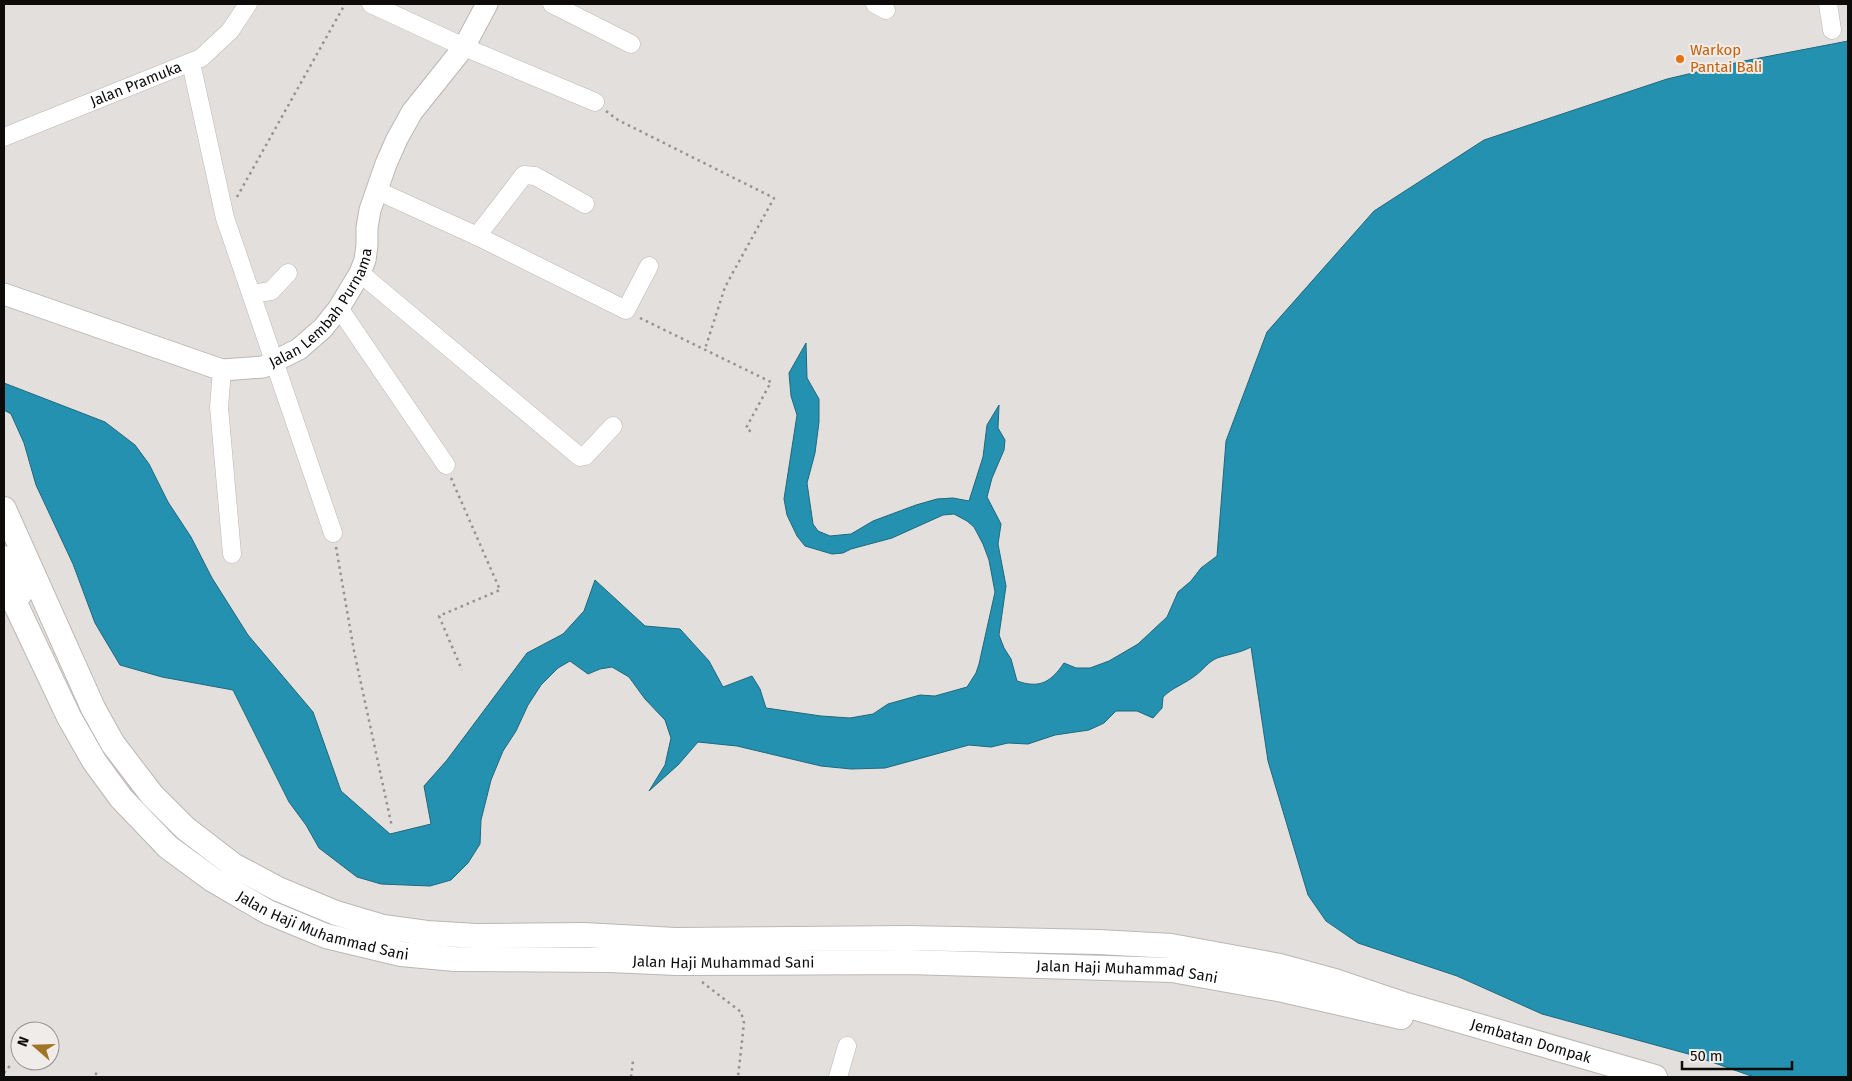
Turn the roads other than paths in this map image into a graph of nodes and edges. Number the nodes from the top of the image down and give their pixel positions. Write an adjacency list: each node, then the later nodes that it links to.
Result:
1 (248, 4): 9 (street, Jalan Pramuka)
2 (371, 4): 8 (street)
3 (487, 4): 8 (street, Jalan Lembah Purnama)
4 (552, 4): 7 (street)
5 (1828, 4): 6 (street)
6 (1832, 30)
7 (631, 44)
8 (464, 47): 10 (street); 12 (street, Jalan Lembah Purnama)
9 (191, 64): 11 (street, Jalan Pramuka); 19 (street)
10 (595, 102)
11 (4, 137)
12 (378, 191): 14 (street); 17 (street, Jalan Lembah Purnama)
13 (585, 204): 14 (street)
14 (477, 236): 15 (street)
15 (649, 266)
16 (288, 273): 19 (street)
17 (360, 273): 20 (street, Jalan Lembah Purnama); 23 (street)
18 (4, 294): 22 (street, Jalan Lembah Purnama)
19 (252, 294): 21 (street)
20 (339, 308): 21 (street, Jalan Lembah Purnama); 24 (street)
21 (275, 361): 22 (street, Jalan Lembah Purnama); 27 (street)
22 (222, 370): 28 (street)
23 (613, 426)
24 (446, 465)
25 (4, 509): 31 (main road, Jalan Haji Muhammad Sani)
26 (4, 530): 31 (main road)
27 (333, 533)
28 (232, 554)
29 (4, 558): 32 (main road)
30 (4, 580): 32 (main road, Jalan Haji Muhammad Sani)
31 (52, 618): 33 (main road, Jalan Haji Muhammad Sani)
32 (27, 630): 34 (main road, Jalan Haji Muhammad Sani)
33 (675, 940): 34 (main road); 35 (main road, Jalan Haji Muhammad Sani)
34 (677, 963): 35 (main road, Jalan Haji Muhammad Sani)
35 (1404, 1011): 38 (main road, Jalan Haji Muhammad Sani); 39 (main road, Jembatan Dompak)
36 (847, 1046): 37 (street)
37 (838, 1077)
38 (1607, 1077)
39 (1655, 1077)

